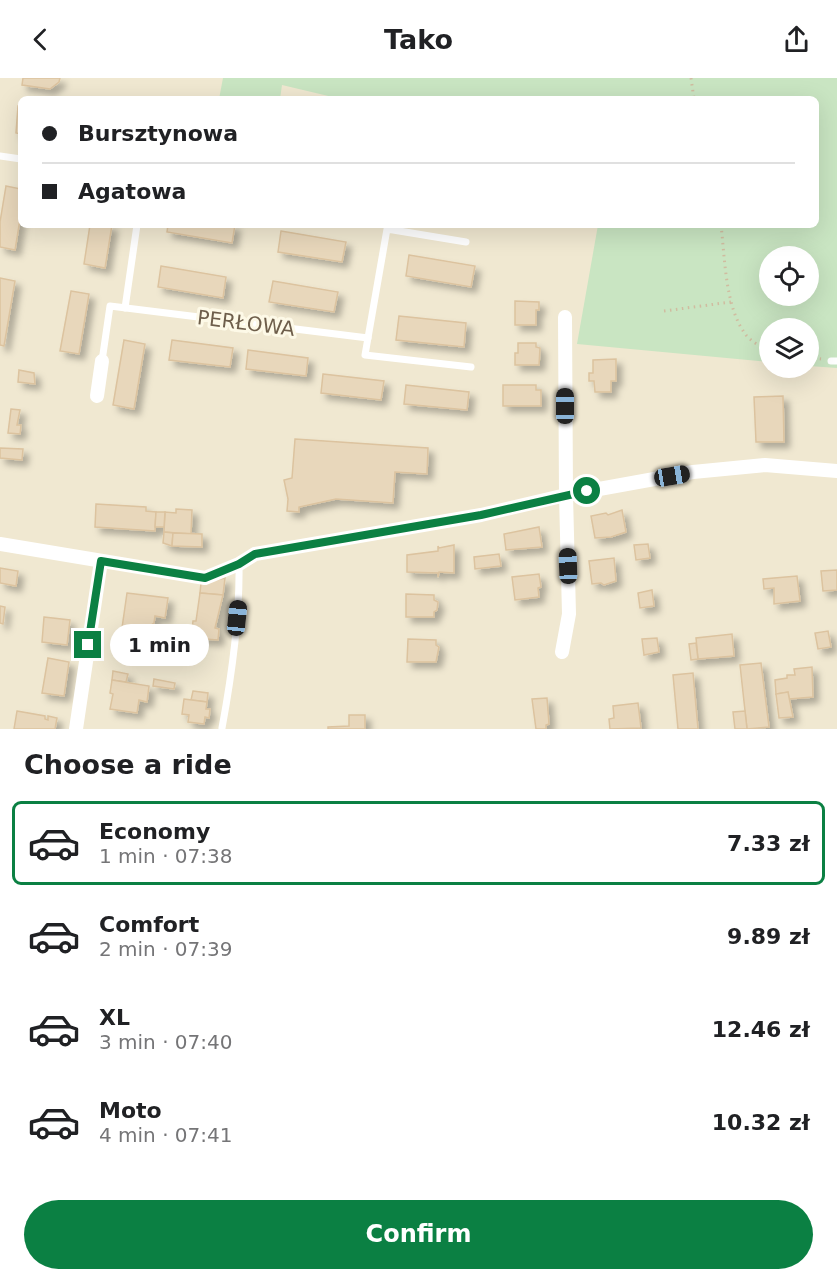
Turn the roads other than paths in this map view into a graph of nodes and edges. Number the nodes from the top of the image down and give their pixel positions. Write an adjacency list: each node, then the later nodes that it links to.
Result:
1 (0, 156): 2 (lane)
2 (18, 159)
3 (137, 228): 5 (lane)
4 (466, 242): 7 (lane)
5 (125, 308): 7 (lane, PERŁOWA); 8 (lane)
6 (565, 317): 12 (street)
7 (368, 338): 9 (lane)
8 (102, 361): 10 (street)
9 (471, 367)
10 (97, 396)
11 (837, 471): 12 (street)
12 (566, 495): 15 (street); 16 (street)
13 (0, 544): 14 (street)
14 (101, 561): 15 (street); 18 (street)
15 (239, 564): 17 (lane)
16 (562, 652)
17 (222, 728)
18 (76, 729)

